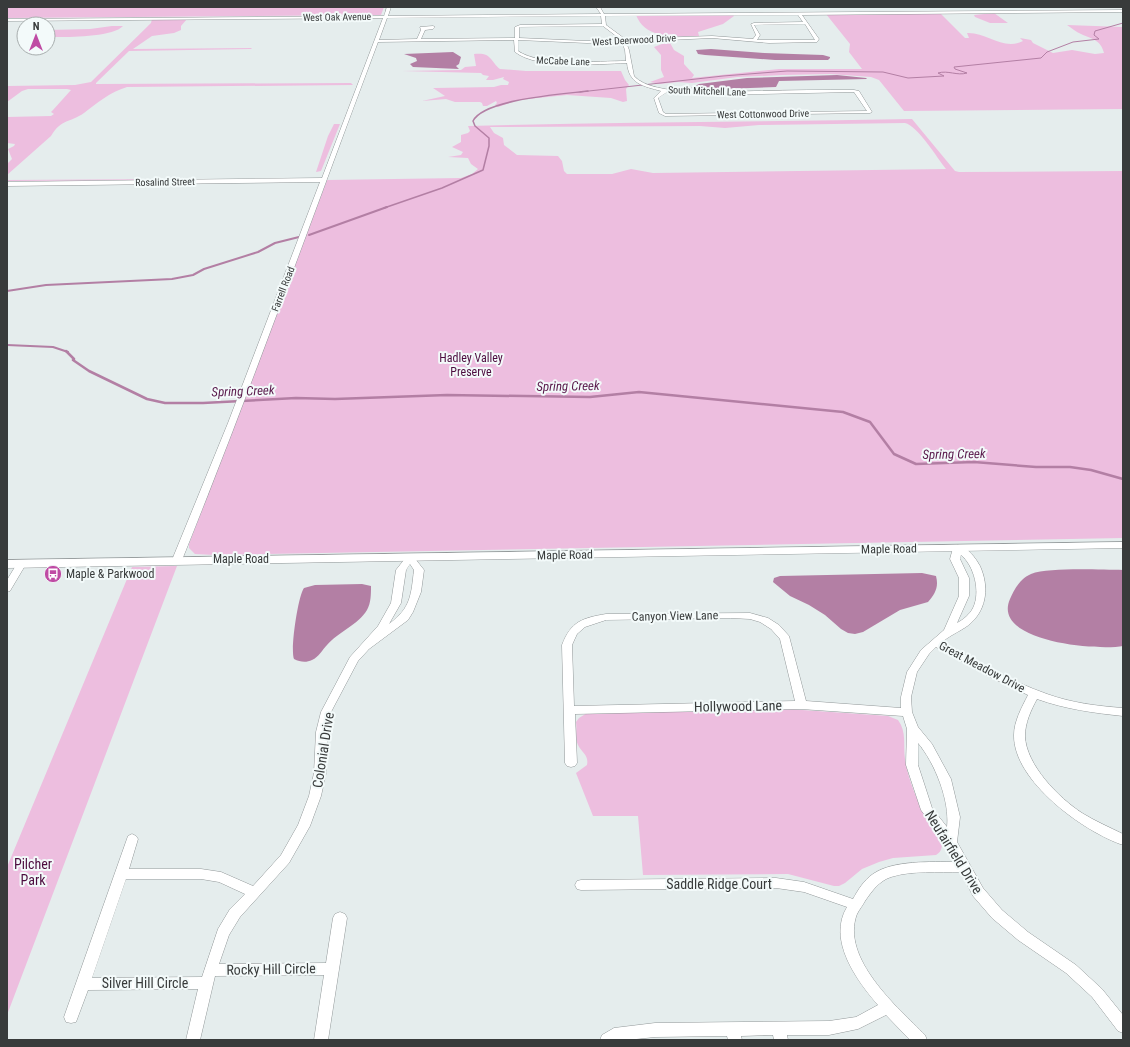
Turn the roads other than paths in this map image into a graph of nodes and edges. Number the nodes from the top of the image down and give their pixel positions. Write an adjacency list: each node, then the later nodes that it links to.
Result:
1 (389, 7): 8 (street, Farrell Road)
2 (598, 7): 6 (street)
3 (1123, 11): 5 (street, West Oak Avenue)
4 (791, 13): 5 (street, West Oak Avenue); 6 (street, West Oak Avenue); 7 (street)
5 (805, 13): 7 (street)
6 (603, 15): 8 (street, West Oak Avenue); 11 (street)
7 (800, 15): 10 (street, West Deerwood Drive)
8 (385, 16): 9 (street, West Oak Avenue); 14 (street, Farrell Road)
9 (7, 20)
10 (805, 23): 17 (street); 17 (street, West Deerwood Drive)
11 (604, 25): 13 (street); 16 (street)
12 (423, 29): 15 (street)
13 (516, 39): 15 (street, West Deerwood Drive); 16 (street, West Deerwood Drive); 18 (street, McCabe Lane)
14 (376, 40): 15 (street, West Deerwood Drive); 21 (street, Farrell Road)
15 (419, 40)
16 (623, 41): 17 (street, West Deerwood Drive); 18 (street, South Mitchell Lane)
17 (754, 41)
18 (629, 62): 19 (street, South Mitchell Lane)
19 (667, 90): 20 (street, South Mitchell Lane); 20 (street, West Cottonwood Drive)
20 (858, 92)
21 (324, 180): 22 (street, Rosalind Street); 26 (street, Farrell Road)
22 (7, 184)
23 (1123, 545): 24 (main road, Maple Road)
24 (958, 548): 25 (main road, Maple Road); 30 (street, Neufairfield Drive); 30 (street, Neufairfield Drive)
25 (410, 558): 26 (main road, Maple Road); 32 (street); 32 (street, Colonial Drive)
26 (177, 560): 28 (main road, Maple Road)
27 (7, 564): 28 (main road, Maple Road)
28 (21, 564): 29 (street)
29 (7, 589)
30 (948, 632): 31 (street, Neufairfield Drive)
31 (935, 642): 33 (street, Great Meadow Drive); 36 (street, Neufairfield Drive)
32 (364, 647): 46 (street, Colonial Drive)
33 (1034, 694): 37 (street, Great Meadow Drive); 41 (street)
34 (801, 705): 35 (street, Hollywood Lane); 35 (street, Canyon View Lane); 36 (street, Hollywood Lane)
35 (569, 710): 39 (street, Canyon View Lane)
36 (907, 712): 38 (street, Neufairfield Drive)
37 (1123, 712)
38 (913, 729): 42 (street, Neufairfield Drive); 42 (street)
39 (571, 763)
40 (132, 840): 44 (street, Silver Hill Circle)
41 (1123, 840)
42 (951, 842): 43 (street, Neufairfield Drive)
43 (964, 867): 47 (street); 54 (street, Neufairfield Drive)
44 (121, 874): 46 (street); 51 (street, Silver Hill Circle)
45 (581, 885): 47 (street, Saddle Ridge Court)
46 (255, 893): 50 (street, Colonial Drive)
47 (853, 904): 52 (street)
48 (340, 918): 49 (street, Rocky Hill Circle)
49 (332, 968): 50 (street, Rocky Hill Circle); 58 (street, Rocky Hill Circle)
50 (208, 976): 51 (street, Silver Hill Circle); 57 (street, Colonial Drive)
51 (83, 984): 53 (street, Silver Hill Circle)
52 (888, 1007): 56 (street); 60 (street)
53 (71, 1017)
54 (1123, 1026)
55 (734, 1034): 56 (street); 59 (street)
56 (780, 1034)
57 (193, 1040)
58 (321, 1040)
59 (607, 1040)
60 (920, 1040)

